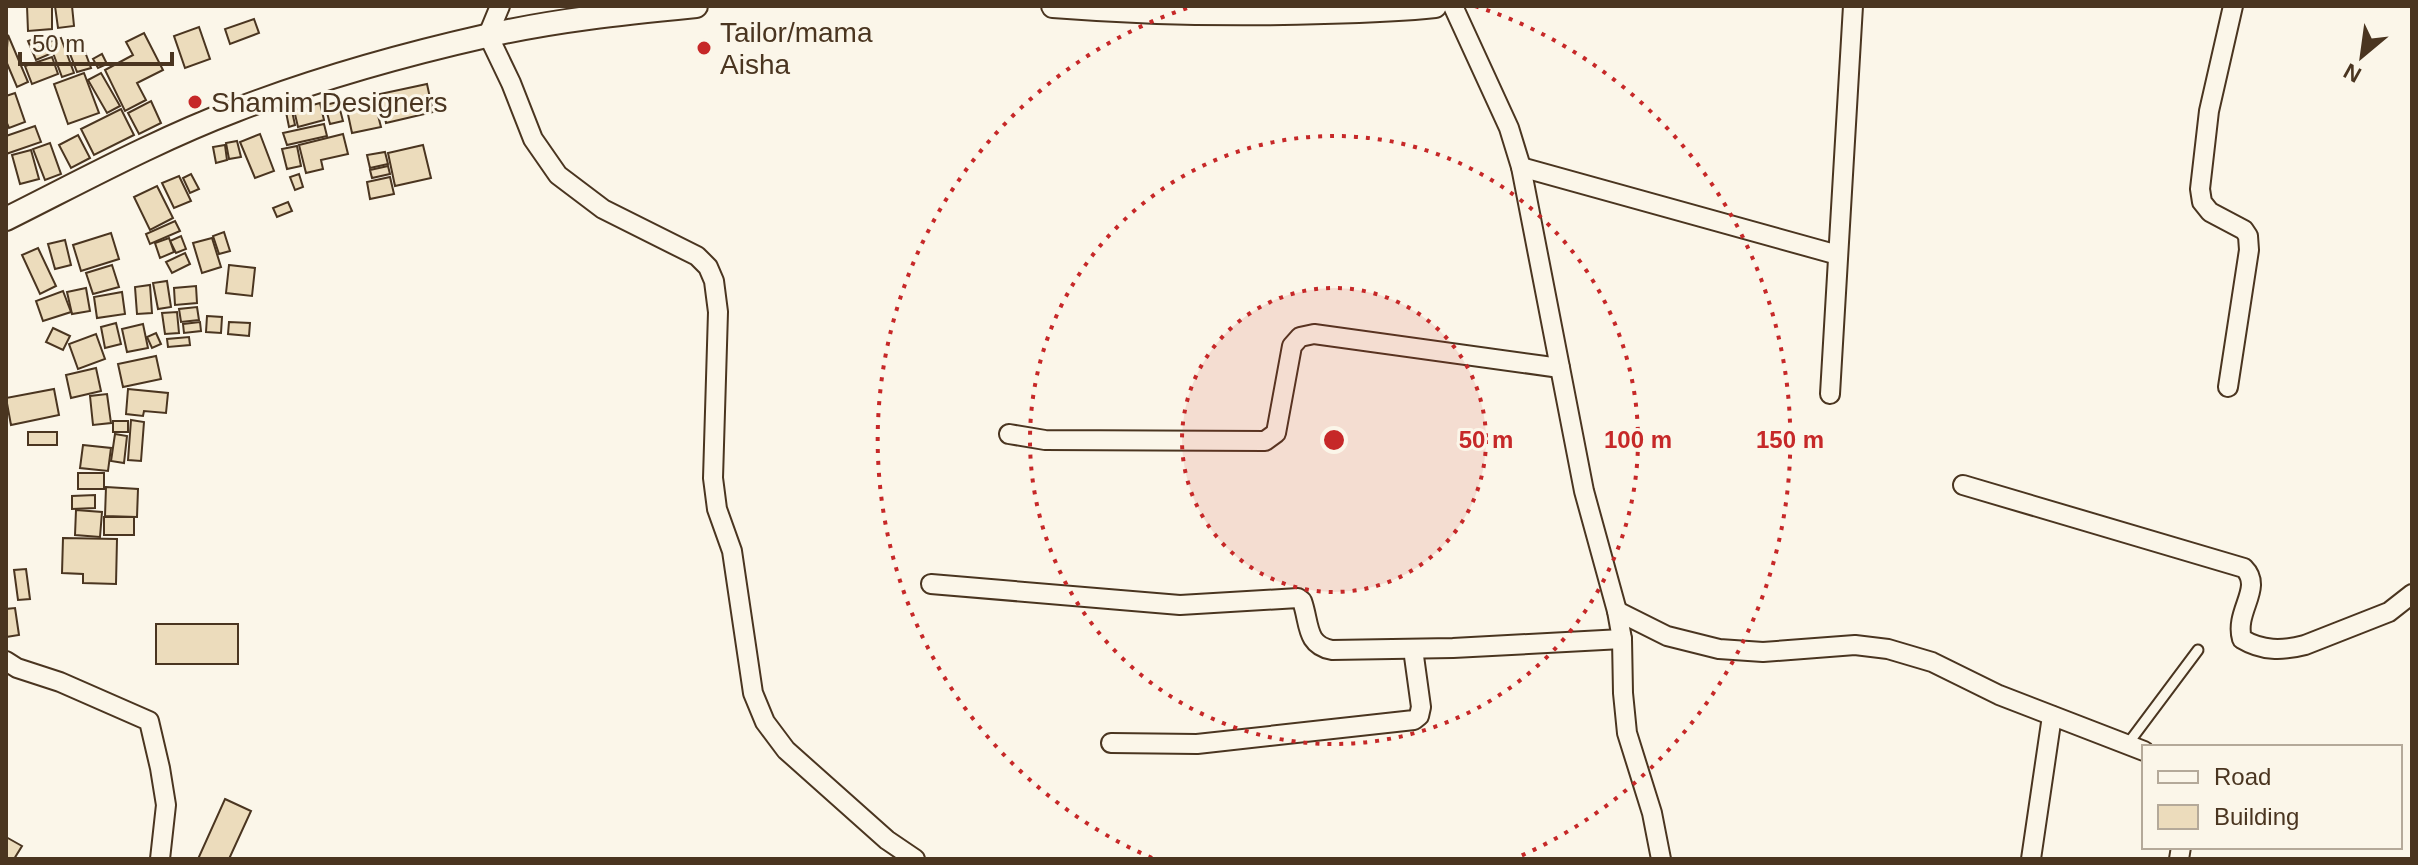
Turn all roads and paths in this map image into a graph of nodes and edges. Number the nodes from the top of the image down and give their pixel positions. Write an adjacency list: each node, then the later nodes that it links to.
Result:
1 (500, 6): 9 (street)
2 (696, 6): 9 (street)
3 (1053, 6): 8 (street)
4 (1435, 6): 8 (street)
5 (1453, 6): 10 (street)
6 (1853, 6): 12 (street)
7 (2233, 6): 14 (street)
8 (1403, 8)
9 (488, 35): 11 (street); 29 (street)
10 (1521, 167): 12 (street); 13 (street)
11 (6, 219)
12 (1838, 255): 15 (street)
13 (1560, 368): 16 (street); 20 (street)
14 (2228, 387)
15 (1830, 394)
16 (1009, 434)
17 (1963, 485): 19 (street)
18 (931, 584): 22 (street)
19 (2412, 594)
20 (1617, 611): 21 (street); 25 (street)
21 (1622, 639): 22 (street); 30 (street)
22 (1413, 649): 26 (street)
23 (2198, 650): 27 (lane)
24 (6, 661): 28 (street)
25 (2052, 716): 27 (street); 31 (street)
26 (1111, 743)
27 (2136, 748)
28 (160, 859)
29 (915, 859)
30 (1661, 859)
31 (2031, 859)

